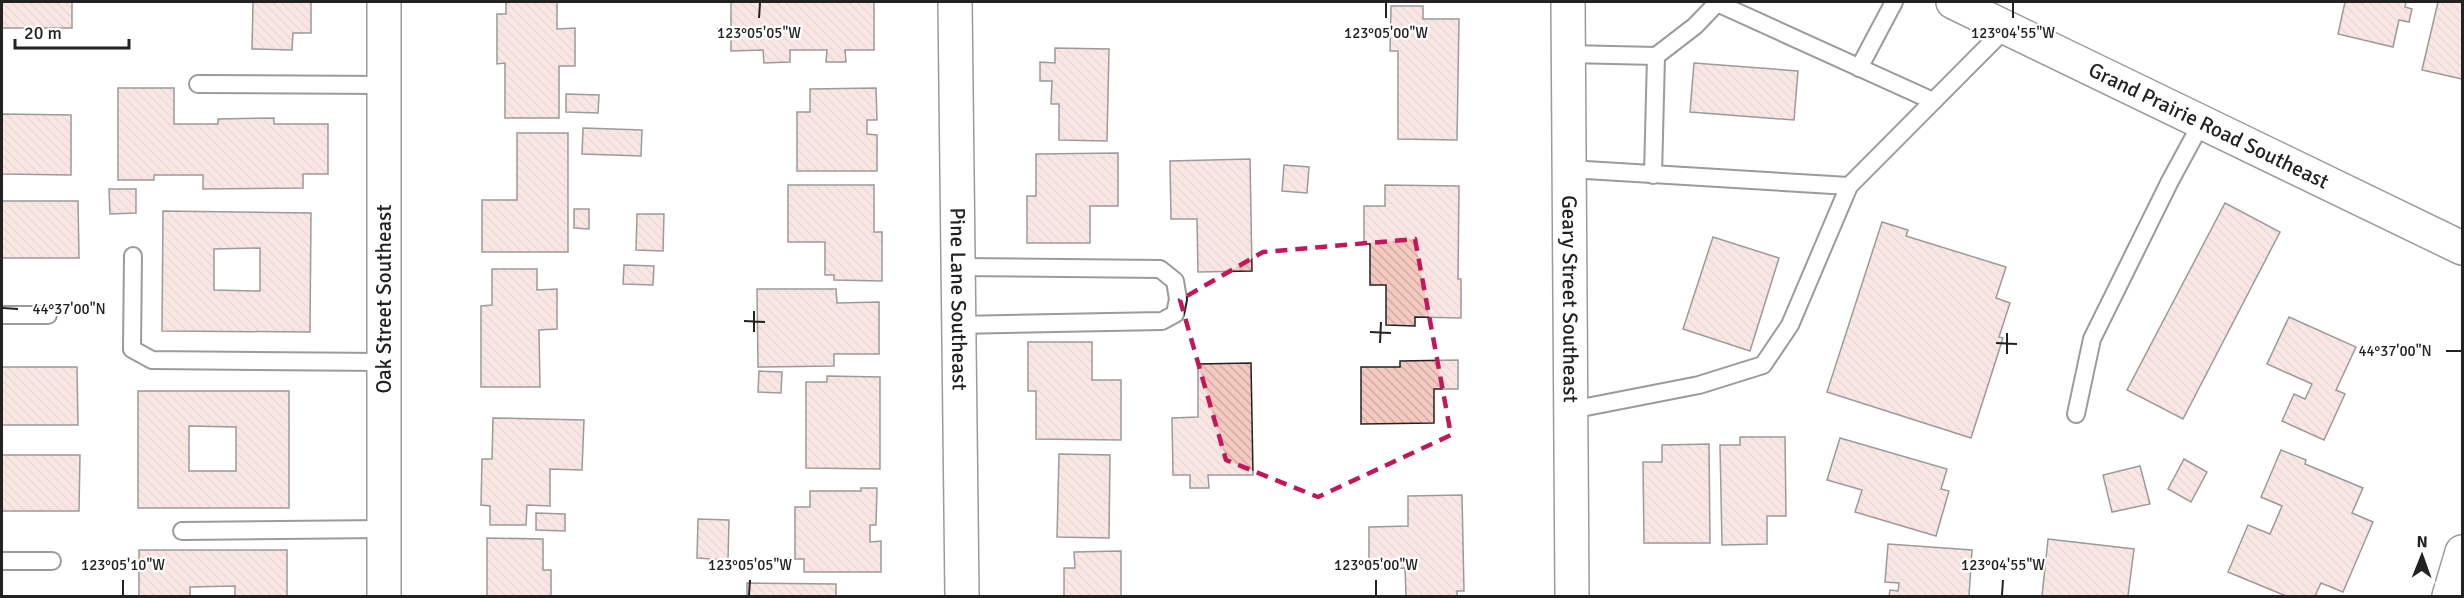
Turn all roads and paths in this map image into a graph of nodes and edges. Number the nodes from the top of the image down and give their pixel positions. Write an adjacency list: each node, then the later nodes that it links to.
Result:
1 (384, 2): 12 (street, Oak Street Southeast)
2 (955, 2): 20 (street, Pine Lane Southeast)
3 (1568, 2): 8 (street, Geary Street Southeast)
4 (1717, 2): 9 (lane); 10 (lane)
5 (1894, 2): 10 (lane)
6 (1953, 2): 7 (street, Grand Prairie Road Southeast)
7 (2007, 27): 13 (lane); 14 (street, Grand Prairie Road Southeast)
8 (1568, 54): 9 (lane); 15 (street, Geary Street Southeast)
9 (1656, 56): 16 (lane)
10 (1859, 68): 13 (lane)
11 (198, 84): 12 (lane)
12 (384, 85): 24 (street, Oak Street Southeast)
13 (1933, 101): 17 (lane)
14 (2202, 122): 18 (street, Grand Prairie Road Southeast); 26 (lane)
15 (1569, 169): 16 (lane); 25 (street, Geary Street Southeast)
16 (1653, 175): 17 (lane)
17 (1849, 186): 25 (lane)
18 (2463, 248)
19 (133, 256): 24 (lane)
20 (957, 267): 23 (street, Pine Lane Southeast); 23 (lane)
21 (2, 315): 22 (lane)
22 (48, 315)
23 (957, 325): 33 (street, Pine Lane Southeast)
24 (384, 362): 27 (street, Oak Street Southeast)
25 (1571, 410): 34 (street, Geary Street Southeast)
26 (2076, 414)
27 (384, 529): 28 (lane); 32 (street, Oak Street Southeast)
28 (182, 531)
29 (2463, 552): 35 (street)
30 (2, 561): 31 (lane)
31 (52, 561)
32 (384, 597)
33 (962, 597)
34 (1572, 597)
35 (2449, 597)

